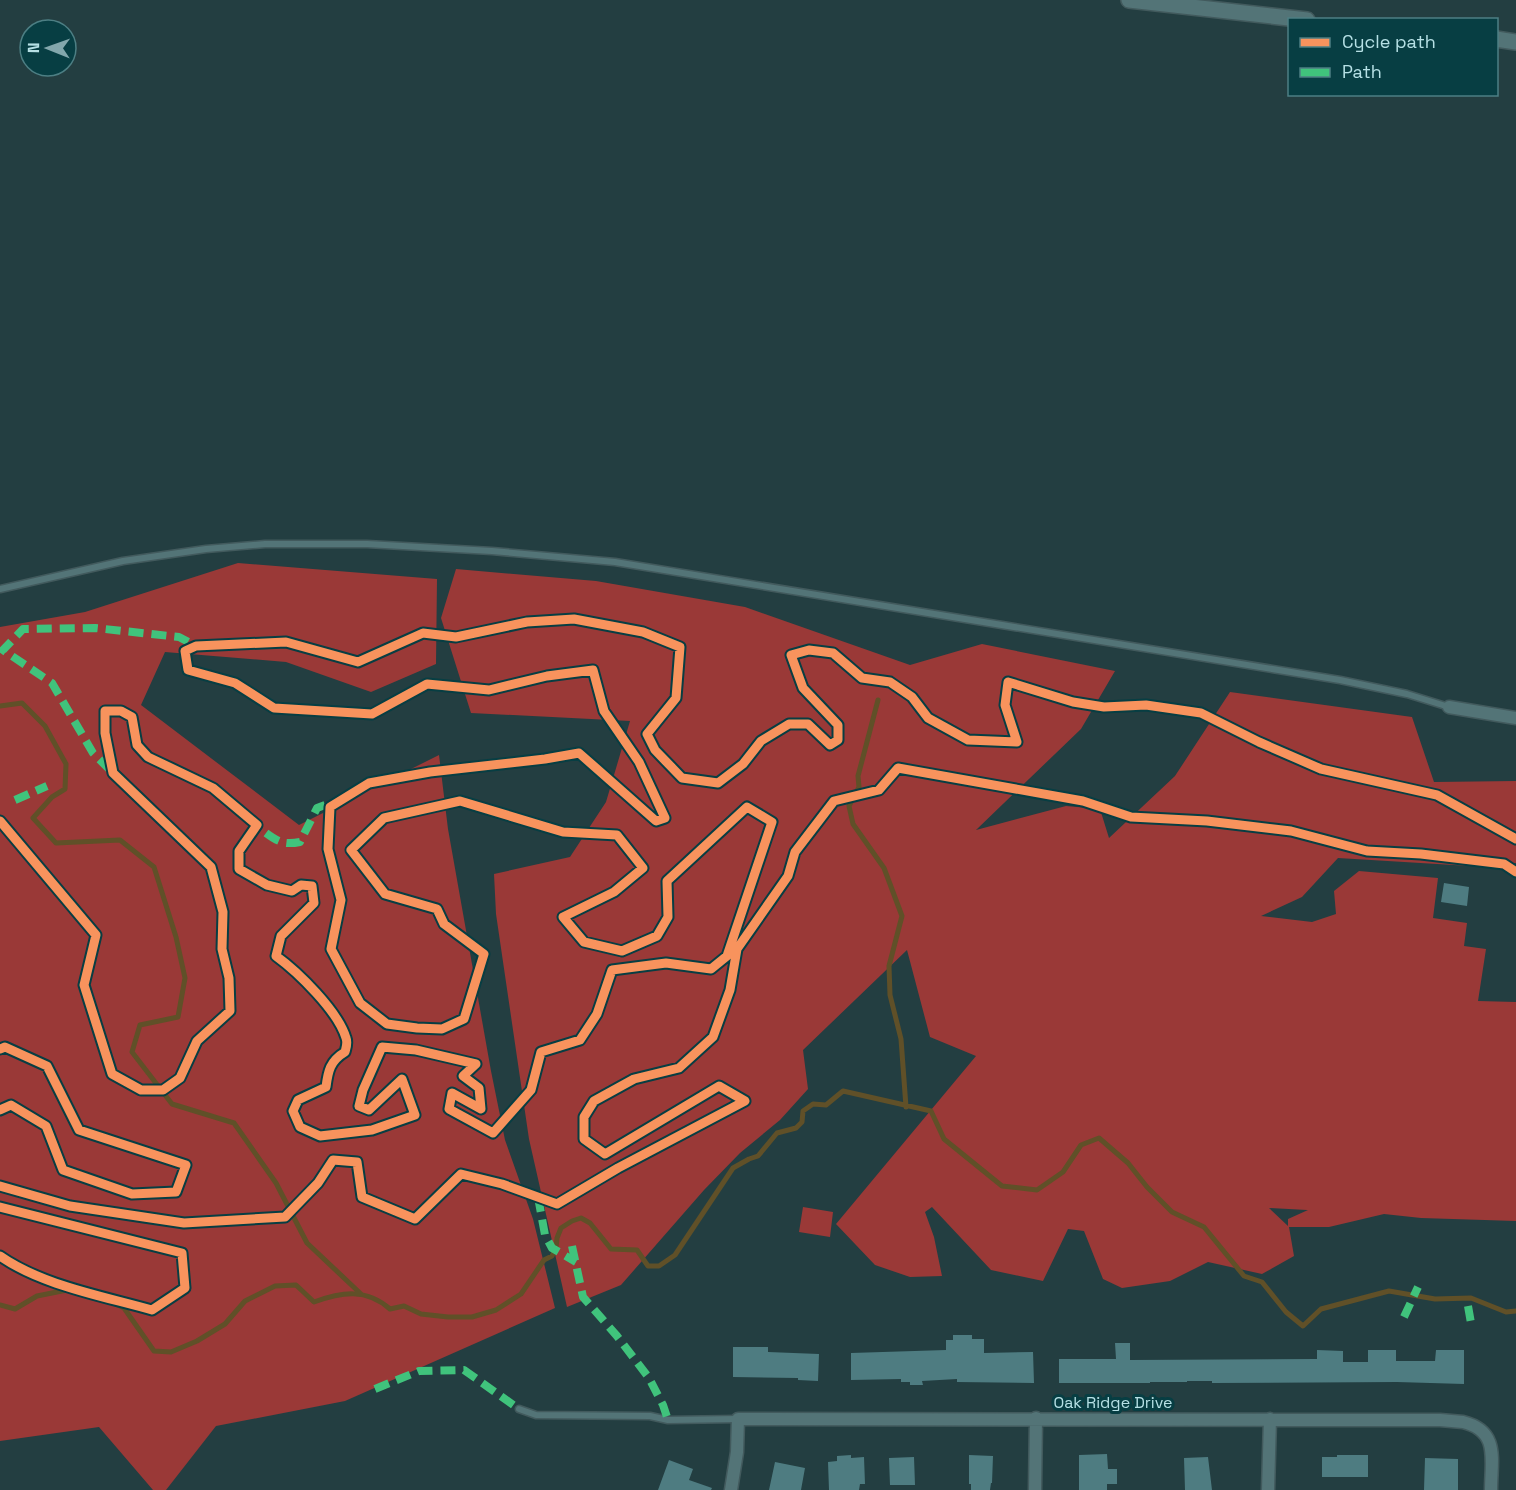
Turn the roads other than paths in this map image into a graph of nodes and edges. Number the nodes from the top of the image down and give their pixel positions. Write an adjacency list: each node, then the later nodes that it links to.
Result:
1 (1129, 0): 2 (street)
2 (1290, 18)
3 (1498, 39): 4 (street)
4 (1516, 42)
5 (0, 589): 6 (lane)
6 (1449, 708): 7 (street)
7 (1516, 718)
8 (519, 1409): 10 (lane)
9 (1036, 1418): 10 (street, Oak Ridge Drive); 11 (street, Oak Ridge Drive); 13 (street)
10 (738, 1419): 12 (street)
11 (1270, 1419): 14 (street); 15 (street, Oak Ridge Drive)
12 (730, 1490)
13 (1035, 1490)
14 (1268, 1490)
15 (1491, 1490)

